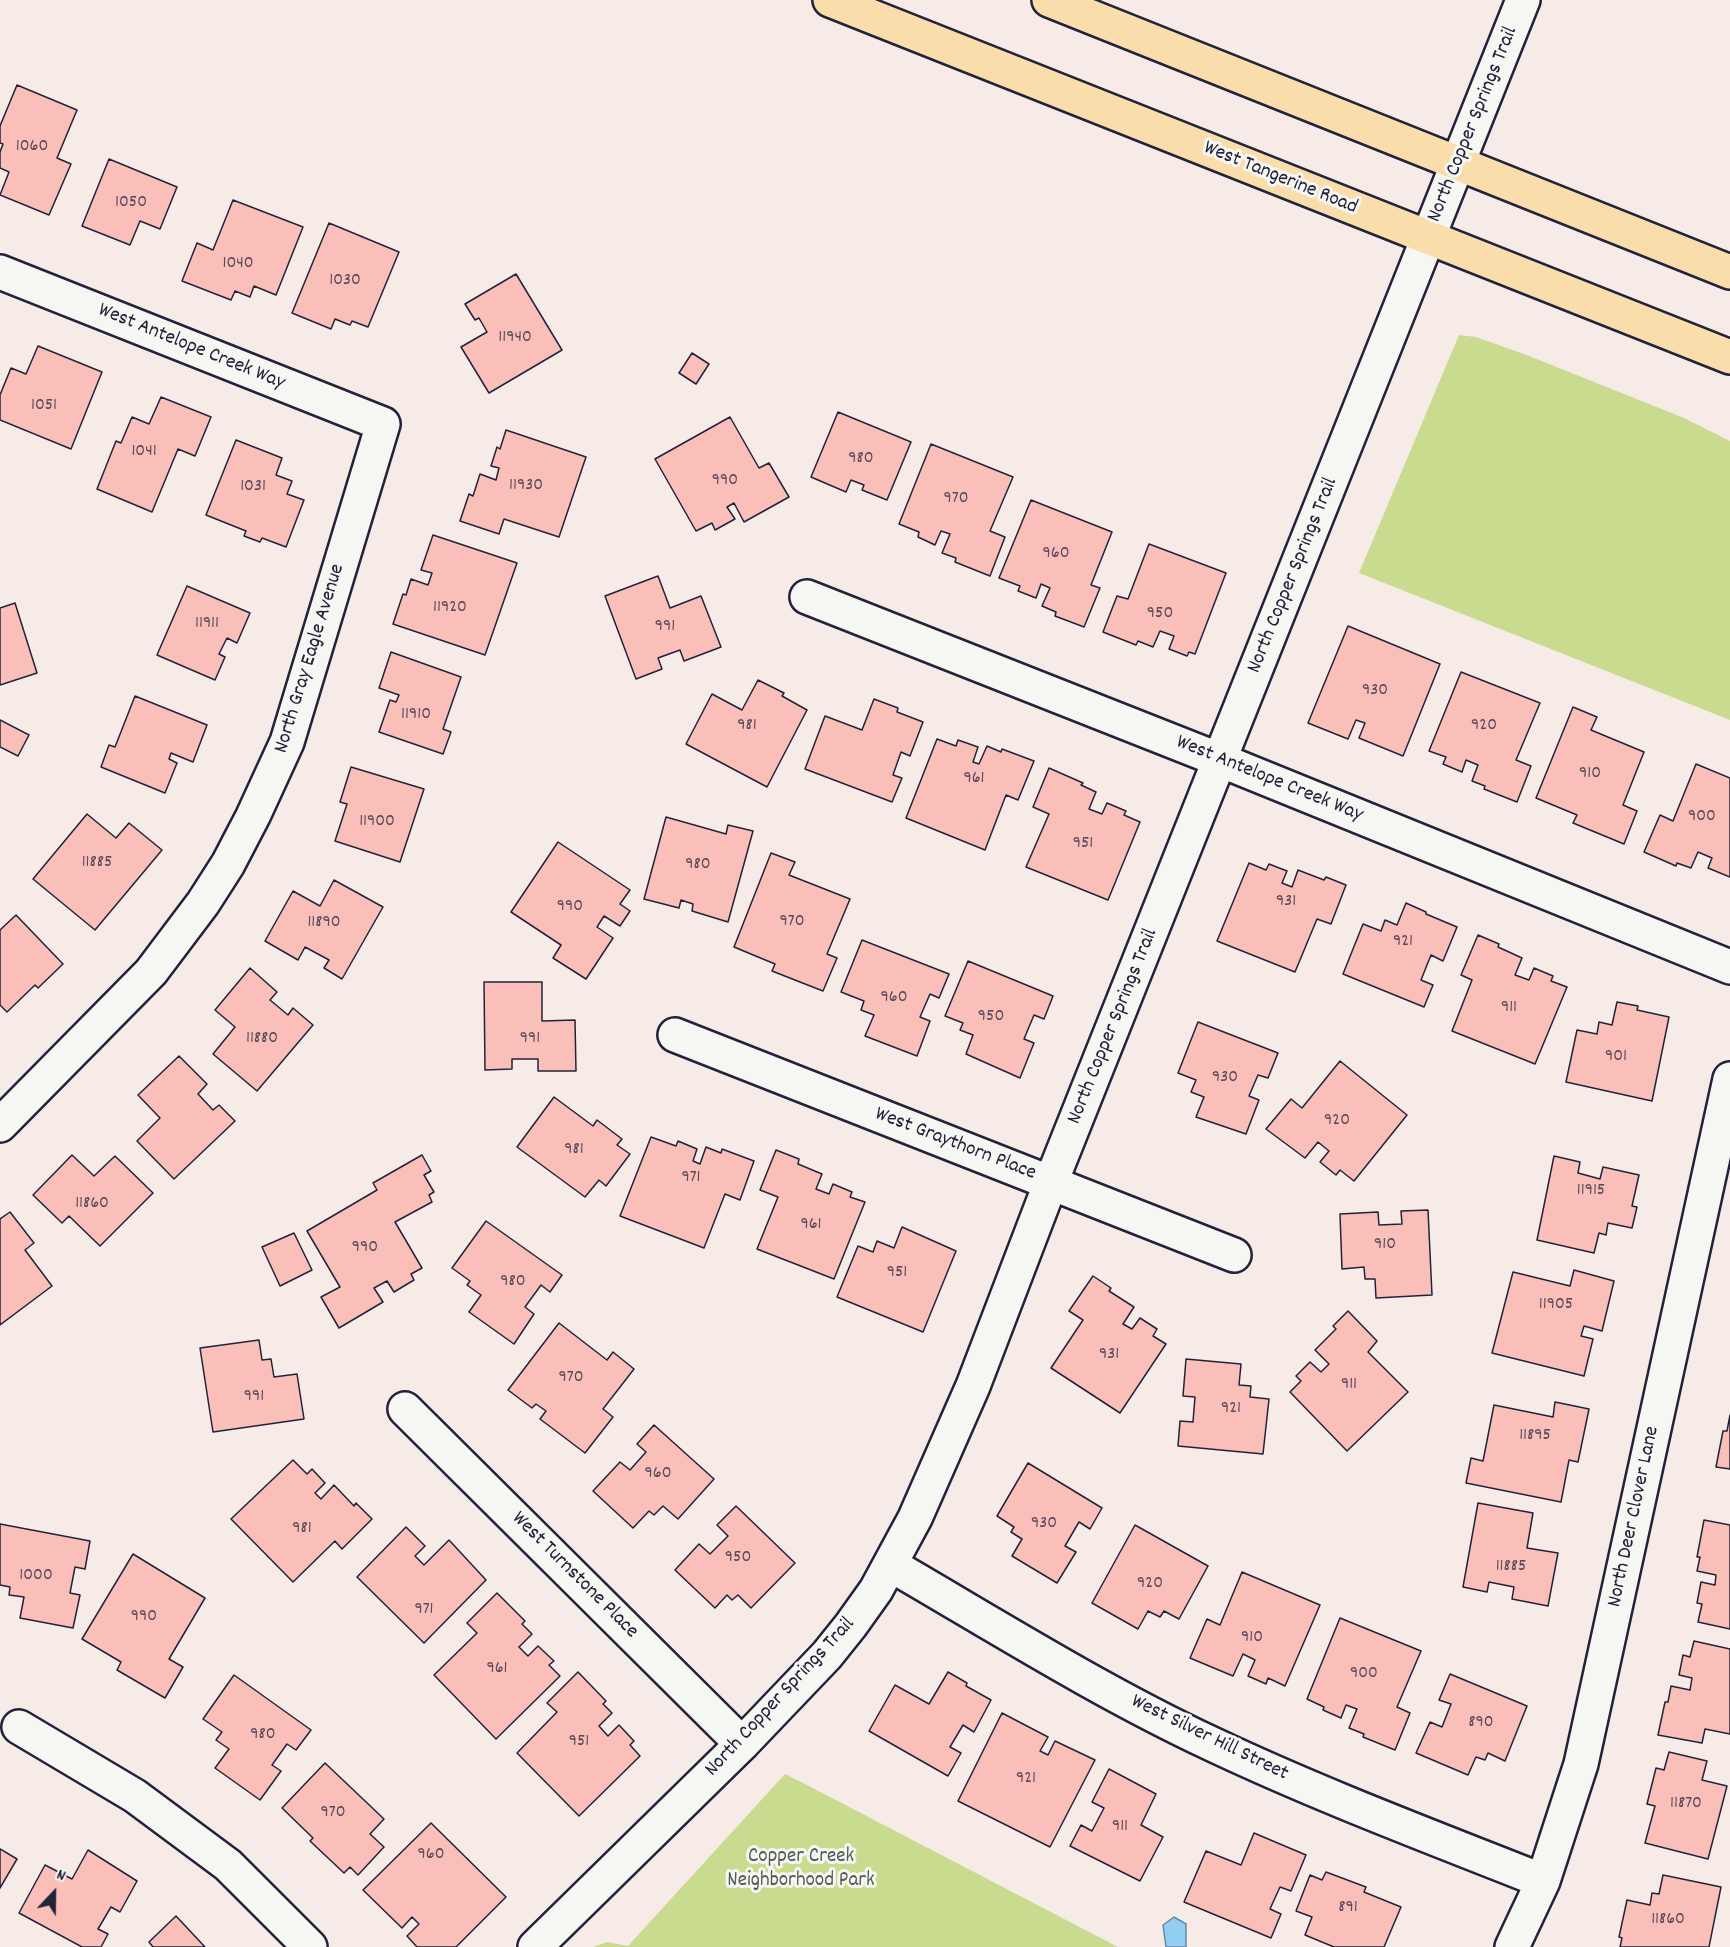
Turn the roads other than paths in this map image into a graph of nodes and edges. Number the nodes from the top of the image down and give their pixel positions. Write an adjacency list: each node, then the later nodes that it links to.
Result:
1 (830, 0): 5 (main road, West Tangerine Road)
2 (1049, 0): 4 (main road)
3 (1523, 0): 4 (street, North Copper Springs Trail)
4 (1458, 163): 5 (street, North Copper Springs Trail); 7 (main road)
5 (1429, 239): 8 (main road, West Tangerine Road); 11 (street, North Copper Springs Trail)
6 (0, 272): 9 (street, West Antelope Creek Way)
7 (1730, 272)
8 (1730, 357)
9 (382, 424): 15 (street, North Gray Eagle Avenue)
10 (807, 597): 11 (street, West Antelope Creek Way)
11 (1221, 760): 12 (street, West Antelope Creek Way); 16 (street, North Copper Springs Trail)
12 (1730, 968)
13 (675, 1035): 16 (street, West Graythorn Place)
14 (1730, 1079): 22 (street, North Deer Clover Lane)
15 (0, 1125)
16 (1051, 1182): 17 (street, West Graythorn Place); 19 (street, North Copper Springs Trail)
17 (1234, 1255)
18 (405, 1409): 21 (street, West Turnstone Place)
19 (891, 1564): 21 (street, North Copper Springs Trail); 22 (street, West Silver Hill Street)
20 (19, 1726): 23 (street)
21 (742, 1743): 24 (street, North Copper Springs Trail)
22 (1543, 1881): 25 (street, North Deer Clover Lane)
23 (310, 1947)
24 (535, 1947)
25 (1512, 1947)

